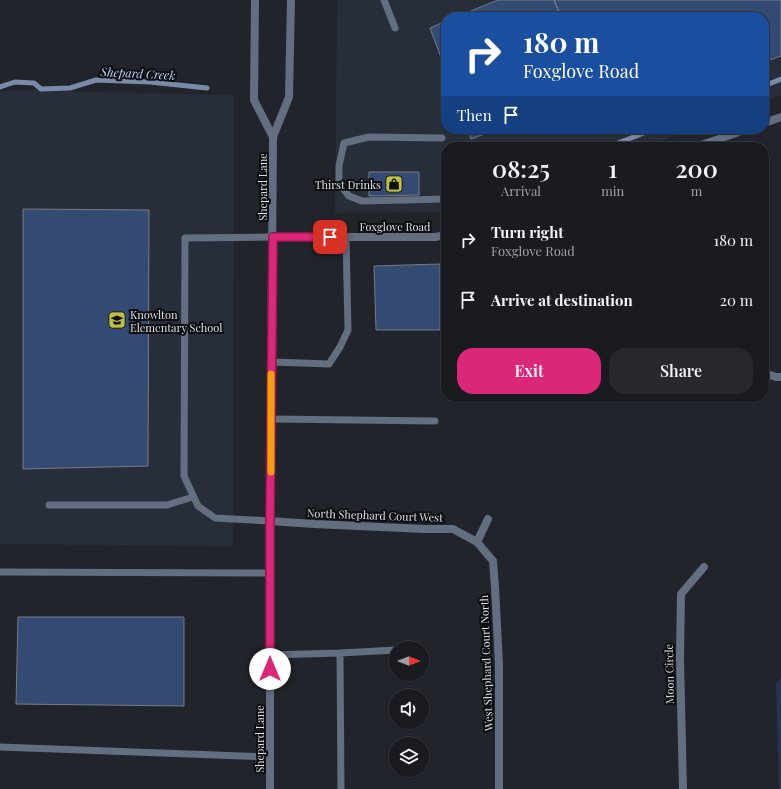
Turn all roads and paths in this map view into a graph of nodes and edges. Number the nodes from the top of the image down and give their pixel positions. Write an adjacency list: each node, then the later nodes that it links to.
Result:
1 (255, 0): 8 (street, Shepard Lane)
2 (291, 0): 8 (street, Shepard Lane)
3 (384, 0): 4 (lane)
4 (395, 28)
5 (781, 117): 6 (street)
6 (769, 121)
7 (733, 134): 10 (street)
8 (274, 137): 13 (street, Shepard Lane)
9 (442, 138): 11 (lane)
10 (710, 142)
11 (441, 199)
12 (441, 235): 14 (street, Foxglove Road)
13 (273, 237): 14 (street, Foxglove Road); 15 (street, Shepard Lane); 20 (lane)
14 (346, 237): 15 (lane)
15 (272, 362): 18 (street, Shepard Lane)
16 (769, 375): 17 (street)
17 (781, 377)
18 (272, 419): 19 (lane); 23 (street, Shepard Lane)
19 (435, 421)
20 (193, 497): 21 (lane); 23 (lane)
21 (49, 505)
22 (488, 519): 24 (street)
23 (270, 521): 24 (street, North Shephard Court West); 27 (street, Shepard Lane)
24 (477, 542): 35 (street, West Shephard Court North)
25 (704, 567): 36 (street, Moon Circle)
26 (0, 572): 27 (lane)
27 (270, 573): 30 (street, Shepard Lane)
28 (389, 650): 29 (lane)
29 (340, 653): 30 (lane); 34 (lane)
30 (270, 655): 32 (street, Shepard Lane)
31 (0, 747): 32 (lane)
32 (270, 756): 33 (street, Shepard Lane)
33 (270, 789)
34 (341, 789)
35 (499, 789)
36 (683, 789)

